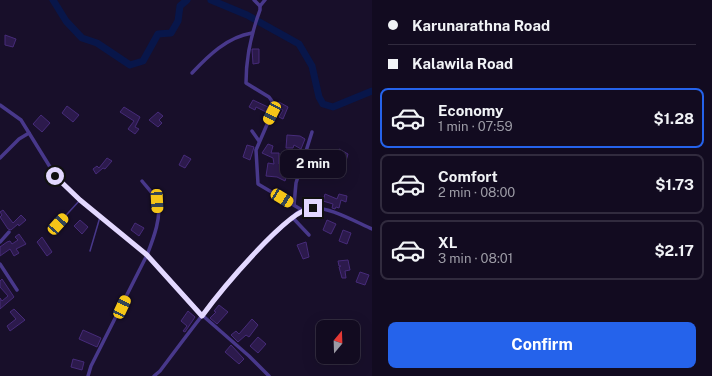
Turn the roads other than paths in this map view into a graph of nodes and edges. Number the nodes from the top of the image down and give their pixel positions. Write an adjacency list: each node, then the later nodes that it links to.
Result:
1 (254, 0): 3 (street)
2 (265, 0): 3 (street)
3 (260, 8): 4 (street)
4 (252, 32): 5 (street); 10 (street)
5 (192, 73)
6 (0, 105): 9 (street)
7 (252, 130): 10 (street)
8 (312, 132): 14 (street)
9 (29, 133): 11 (street); 13 (street)
10 (259, 141): 14 (street)
11 (0, 158)
12 (142, 181): 24 (street)
13 (80, 200): 16 (street); 18 (lane)
14 (294, 206): 15 (street)
15 (302, 210): 17 (street); 19 (street)
16 (100, 217): 23 (lane); 24 (street)
17 (292, 217): 21 (street); 27 (street)
18 (58, 224)
19 (372, 229)
20 (9, 232): 22 (street)
21 (309, 234)
22 (0, 242)
23 (90, 251)
24 (147, 255): 27 (street); 28 (street)
25 (0, 264): 26 (street)
26 (17, 290)
27 (202, 316): 29 (street); 30 (street)
28 (88, 376)
29 (154, 376)
30 (269, 376)

